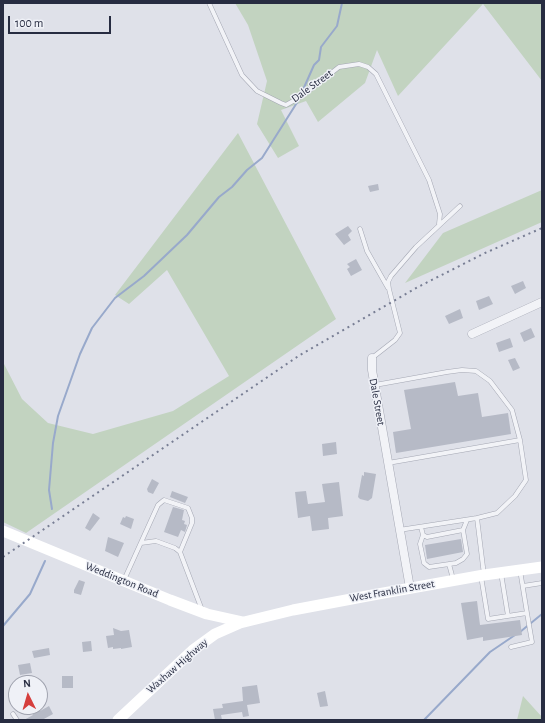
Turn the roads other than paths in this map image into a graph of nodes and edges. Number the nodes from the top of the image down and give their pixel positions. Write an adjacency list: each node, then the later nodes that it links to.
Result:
1 (209, 3): 3 (lane, Dale Street)
2 (460, 206): 3 (lane)
3 (439, 224): 5 (lane)
4 (360, 229): 5 (lane)
5 (389, 289): 8 (lane, Dale Street)
6 (542, 302): 7 (street)
7 (472, 334)
8 (372, 358): 9 (street, Dale Street)
9 (374, 385): 10 (lane); 11 (street, Dale Street)
10 (520, 440): 11 (lane); 12 (lane)
11 (388, 463): 15 (street, Dale Street)
12 (477, 518): 13 (lane); 25 (lane)
13 (467, 520): 14 (lane); 16 (lane)
14 (421, 527): 15 (lane); 18 (lane)
15 (399, 530): 30 (street, Dale Street)
16 (462, 530): 18 (lane); 21 (lane)
17 (3, 531): 26 (main road, Weddington Road)
18 (423, 535): 21 (lane)
19 (141, 543): 20 (lane); 20 (lane); 26 (lane)
20 (180, 552): 31 (lane)
21 (449, 564): 27 (lane)
22 (542, 568): 23 (main road, West Franklin Street)
23 (520, 570): 24 (main road, West Franklin Street); 29 (lane)
24 (501, 572): 25 (main road, West Franklin Street); 33 (lane)
25 (482, 575): 27 (main road, West Franklin Street); 33 (lane)
26 (124, 580): 31 (main road, Weddington Road)
27 (453, 580): 30 (main road, West Franklin Street)
28 (542, 583): 29 (lane)
29 (523, 586): 32 (lane)
30 (410, 588): 34 (main road, West Franklin Street)
31 (203, 611): 34 (main road, Weddington Road)
32 (528, 613): 33 (lane); 35 (lane)
33 (508, 616)
34 (243, 622): 36 (main road, Waxhaw Highway)
35 (511, 647)
36 (118, 720)

